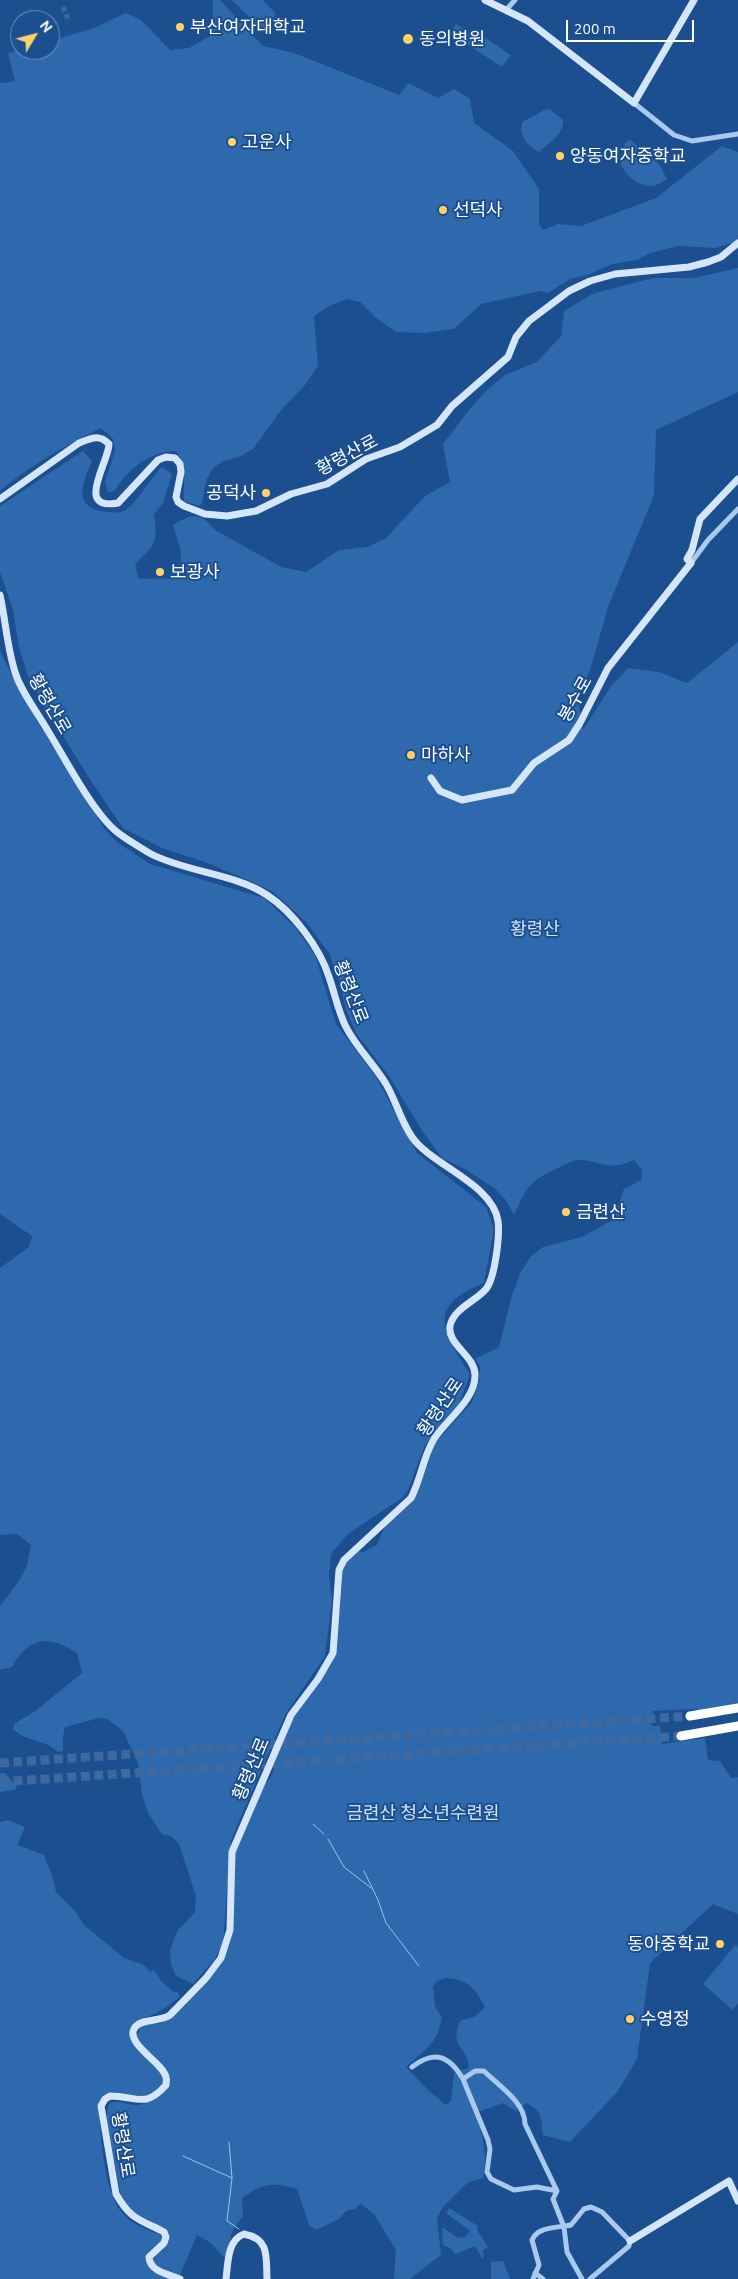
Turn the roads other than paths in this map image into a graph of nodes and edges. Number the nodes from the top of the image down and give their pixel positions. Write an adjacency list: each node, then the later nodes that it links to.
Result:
1 (485, 0): 4 (street)
2 (515, 0): 4 (street)
3 (694, 0): 5 (street)
4 (506, 10): 5 (street)
5 (634, 103): 6 (street)
6 (738, 134)
7 (738, 243): 9 (street, 황령산로)
8 (738, 479): 11 (street)
9 (0, 499)
10 (738, 509): 11 (street)
11 (691, 563): 13 (street, 봉수로)
12 (0, 595): 25 (street, 황령산로)
13 (431, 778)
14 (738, 1708): 15 (highway)
15 (690, 1716)
16 (738, 1726): 17 (highway)
17 (681, 1736)
18 (412, 2067): 19 (street)
19 (463, 2079): 20 (street); 20 (street)
20 (557, 2191): 22 (street)
21 (738, 2201): 23 (street)
22 (564, 2227): 23 (street); 24 (street); 30 (street)
23 (630, 2240): 31 (street)
24 (535, 2273): 28 (street); 29 (street)
25 (180, 2279)
26 (226, 2279): 27 (street)
27 (266, 2279)
28 (533, 2279)
29 (543, 2279)
30 (582, 2279)
31 (590, 2279)

